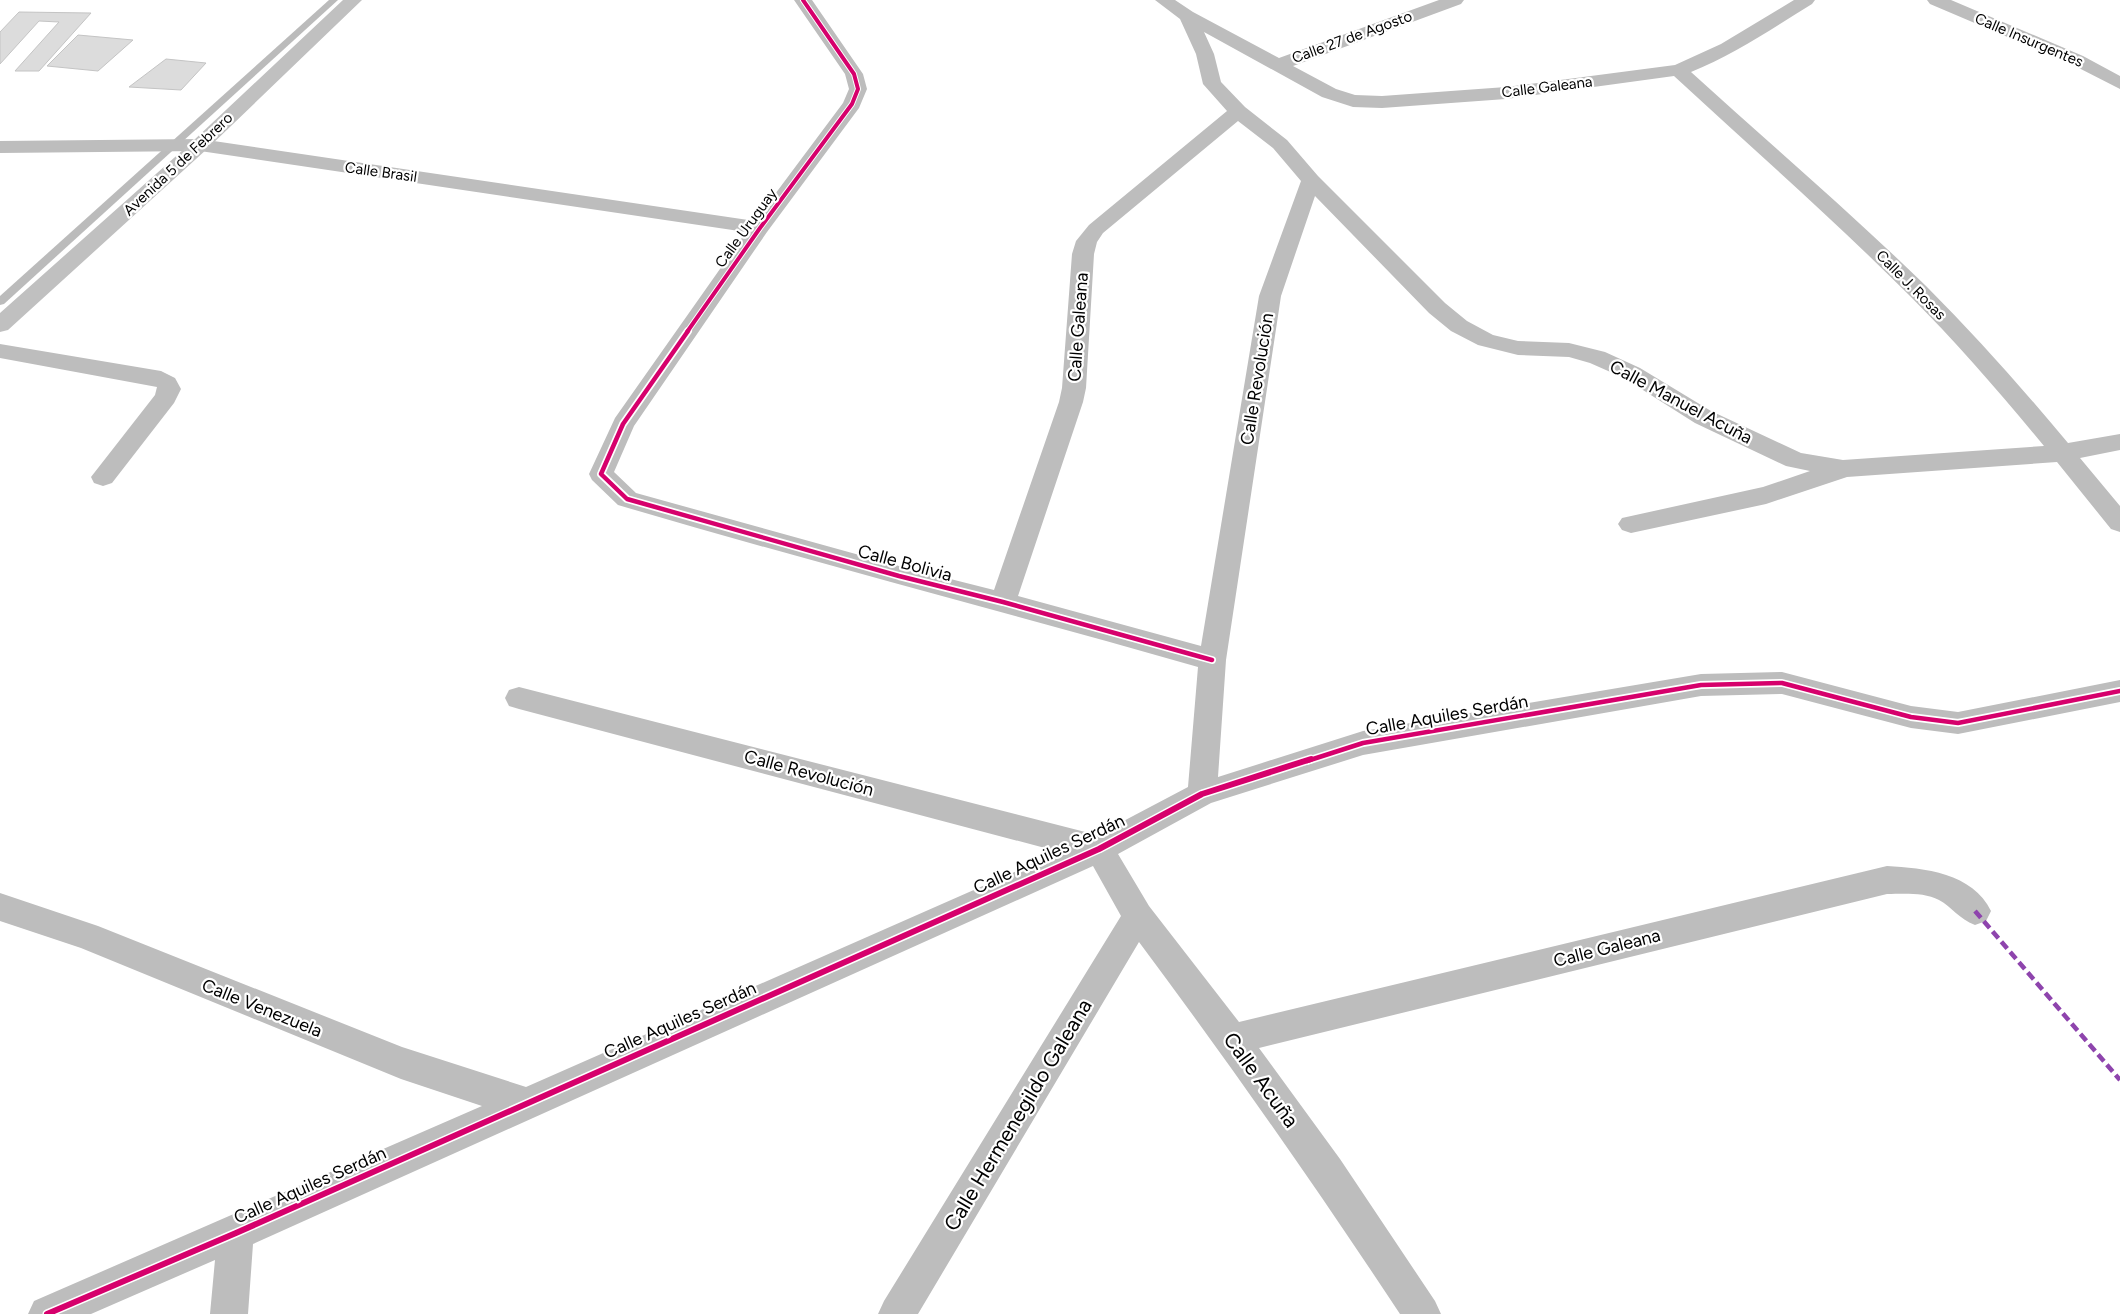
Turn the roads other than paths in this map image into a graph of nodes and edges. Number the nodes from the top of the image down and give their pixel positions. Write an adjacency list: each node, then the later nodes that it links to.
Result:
1 (353, 0): 12 (street, Avenida 5 de Febrero)
2 (803, 0): 15 (street, Calle Uruguay)
3 (1164, 0): 7 (street)
4 (1455, 0): 8 (street, Calle 27 de Agosto)
5 (1806, 0): 9 (street, Calle Galeana)
6 (1936, 0): 10 (street, Calle Insurgentes)
7 (1187, 16): 8 (street); 11 (street)
8 (1278, 65): 9 (street, Calle Galeana)
9 (1678, 70): 19 (street, Calle J. Rosas)
10 (2120, 83)
11 (1238, 111): 14 (street); 25 (street, Calle Galeana)
12 (200, 145): 13 (street, Calle Brasil); 15 (street, Calle Brasil); 16 (street, Avenida 5 de Febrero)
13 (0, 147)
14 (1311, 180): 20 (street, Calle Manuel Acuña); 26 (street, Calle Revolución)
15 (760, 228): 21 (street, Calle Uruguay)
16 (0, 325)
17 (0, 351): 22 (street)
18 (2120, 442): 19 (street, Calle Manuel Acuña)
19 (2062, 453): 20 (street, Calle Manuel Acuña); 23 (street, Calle J. Rosas)
20 (1843, 469): 24 (street, Calle Manuel Acuña)
21 (601, 474): 25 (street, Calle Bolivia)
22 (103, 477)
23 (2120, 523)
24 (1632, 524)
25 (1004, 602): 26 (street, Calle Bolivia)
26 (1212, 660): 29 (street, Calle Revolución)
27 (2120, 691): 29 (street, Calle Aquiles Serdán)
28 (519, 698): 30 (street, Calle Revolución)
29 (1202, 794): 30 (street, Calle Aquiles Serdán)
30 (1099, 849): 33 (street, Calle Acuña); 35 (street, Calle Aquiles Serdán)
31 (0, 908): 35 (street, Calle Venezuela)
32 (1975, 911): 34 (street, Calle Galeana)
33 (1138, 916): 34 (street, Calle Acuña); 39 (street, Calle Hermenegildo Galeana)
34 (1232, 1039): 40 (street, Calle Acuña)
35 (526, 1104): 36 (street, Calle Aquiles Serdán)
36 (236, 1233): 37 (street, Calle Aquiles Serdán); 38 (street)
37 (47, 1314)
38 (229, 1314)
39 (897, 1314)
40 (1422, 1314)

